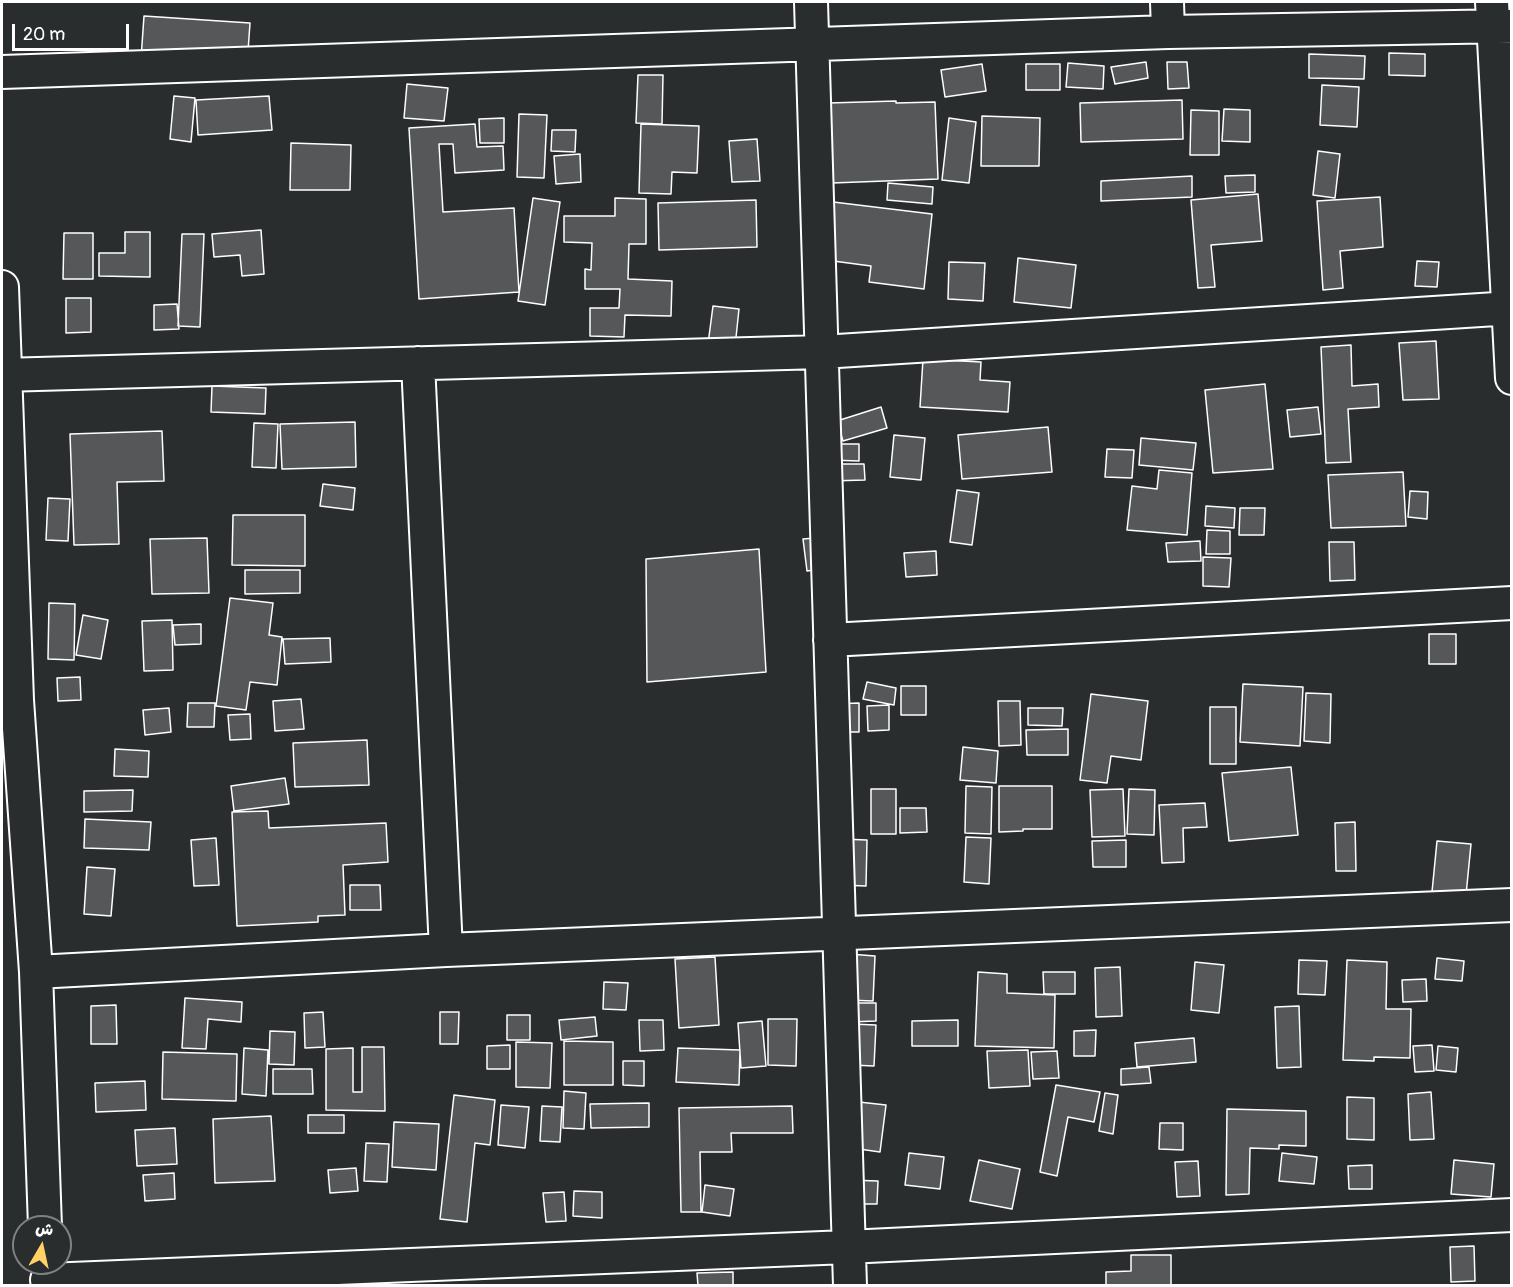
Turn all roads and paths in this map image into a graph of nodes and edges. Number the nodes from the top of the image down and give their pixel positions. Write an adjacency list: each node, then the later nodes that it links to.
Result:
1 (811, 2): 5 (street)
2 (1167, 2): 4 (street)
3 (1499, 18): 4 (street); 8 (street)
4 (1168, 32): 5 (street)
5 (812, 45): 6 (street); 9 (street)
6 (2, 72)
7 (2, 287): 11 (street)
8 (1510, 308): 9 (street); 12 (street)
9 (822, 352): 10 (street); 14 (street)
10 (418, 363): 11 (street); 18 (street)
11 (3, 375): 15 (street)
12 (1512, 378)
13 (1512, 603): 14 (street)
14 (830, 640): 17 (street)
15 (9, 700): 19 (street)
16 (1512, 905): 17 (street)
17 (838, 934): 18 (street); 22 (street)
18 (446, 950): 19 (street)
19 (36, 972): 20 (street)
20 (45, 1215)
21 (1512, 1215): 22 (street)
22 (847, 1246): 23 (street); 24 (street)
23 (46, 1276)
24 (850, 1286)

